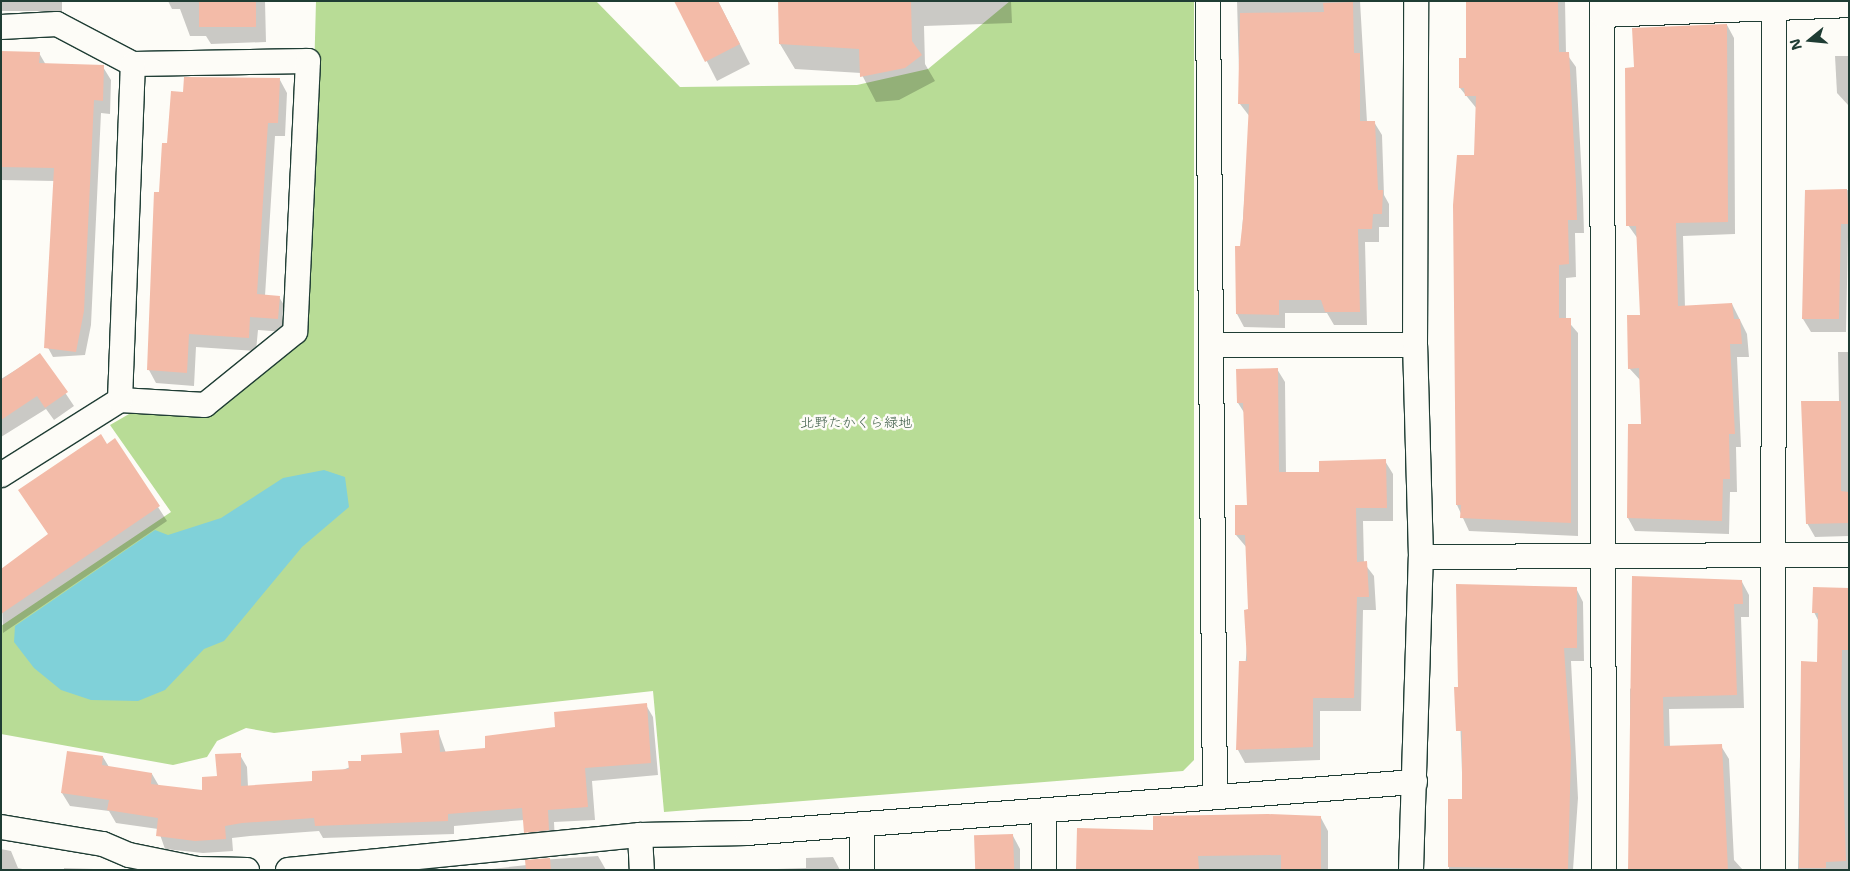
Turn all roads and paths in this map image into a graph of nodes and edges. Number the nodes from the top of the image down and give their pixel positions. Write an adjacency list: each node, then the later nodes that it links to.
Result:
1 (1208, 1): 8 (street)
2 (1416, 1): 9 (street)
3 (1774, 4): 4 (street); 5 (street); 12 (street)
4 (1849, 5)
5 (1602, 8): 13 (street)
6 (1, 27): 7 (street)
7 (133, 64): 10 (street); 10 (street)
8 (1211, 345): 9 (street); 17 (street)
9 (1415, 346): 15 (street)
10 (120, 400): 11 (street)
11 (1, 475)
12 (1775, 554): 13 (street); 14 (street); 31 (street)
13 (1606, 555): 15 (street); 30 (street)
14 (1849, 555)
15 (1421, 557): 16 (street)
16 (1414, 782): 17 (street); 29 (street)
17 (1215, 798): 18 (street)
18 (1044, 810): 19 (street); 28 (street)
19 (862, 824): 21 (street); 27 (street)
20 (1, 827): 23 (street)
21 (640, 835): 22 (street); 26 (street)
22 (461, 861): 25 (street)
23 (129, 863): 24 (street)
24 (247, 870)
25 (288, 870)
26 (642, 870)
27 (862, 870)
28 (1044, 870)
29 (1411, 870)
30 (1604, 870)
31 (1773, 870)

